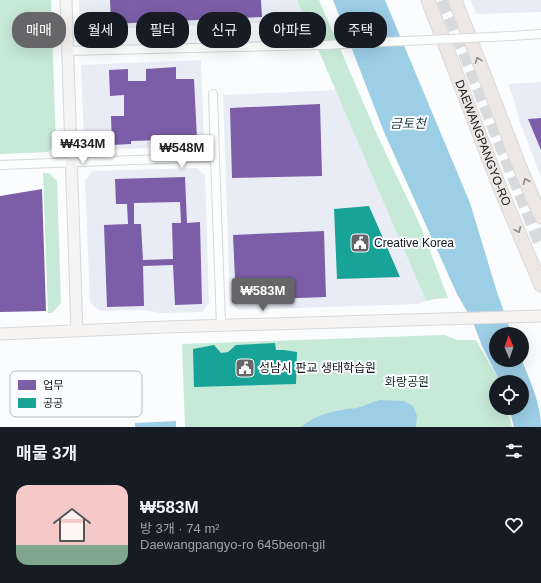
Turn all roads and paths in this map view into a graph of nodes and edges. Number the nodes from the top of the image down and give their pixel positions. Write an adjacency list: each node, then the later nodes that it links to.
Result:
1 (66, 0): 5 (street)
2 (428, 0): 11 (main road, DAEWANGPANGYO-RO, one-way to 11)
3 (455, 0): 10 (main road, DAEWANGPANGYO-RO, one-way to 3)
4 (541, 34): 5 (street, bridge)
5 (67, 51): 8 (street)
6 (213, 94): 7 (street)
7 (216, 157): 8 (street); 13 (street)
8 (71, 163): 9 (street); 14 (street)
9 (0, 165)
10 (541, 217)
11 (541, 285)
12 (541, 316): 13 (street)
13 (221, 325): 14 (street)
14 (77, 331): 15 (street)
15 (0, 334)

